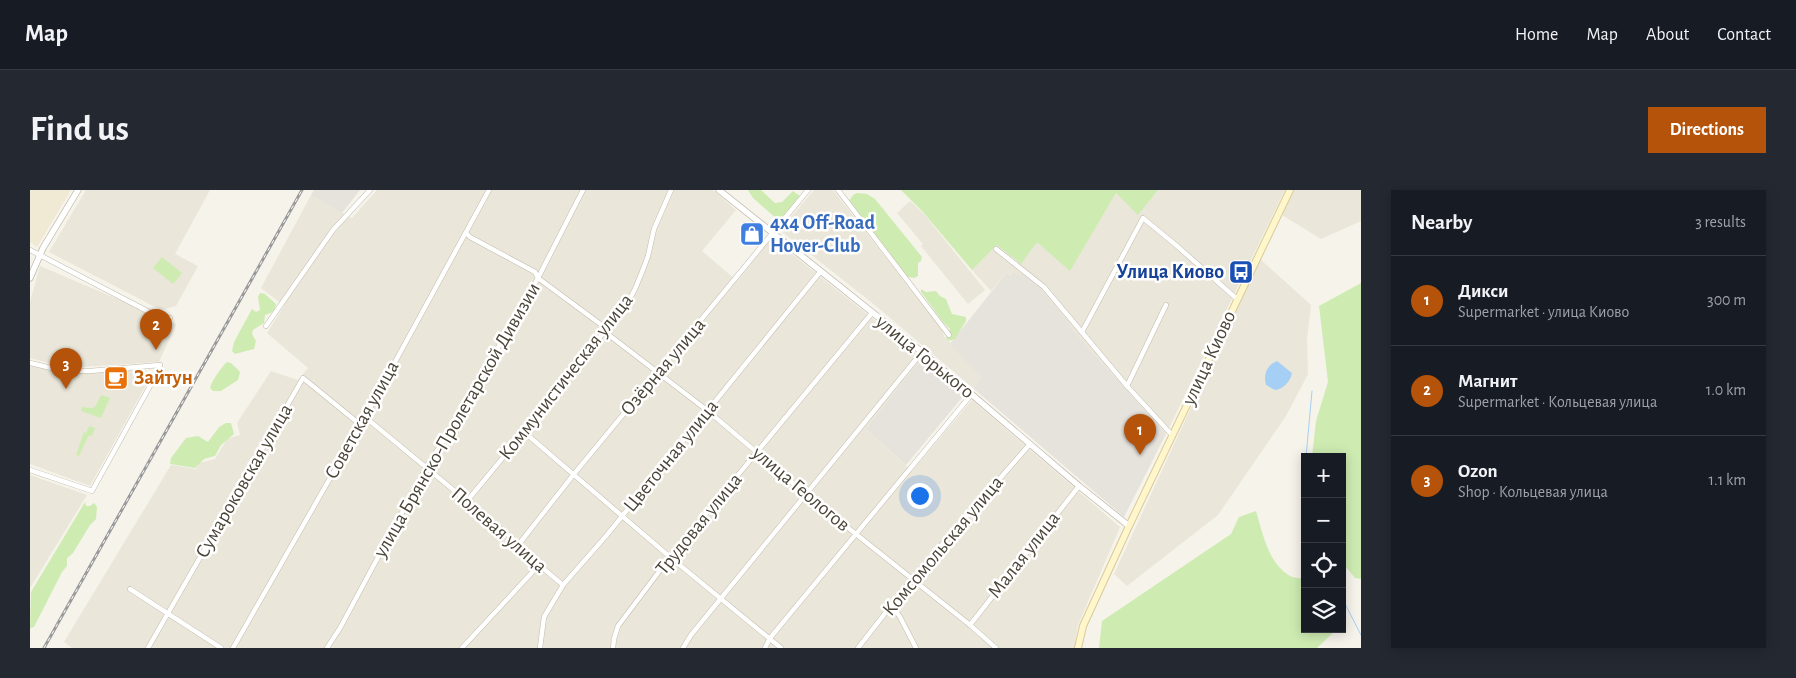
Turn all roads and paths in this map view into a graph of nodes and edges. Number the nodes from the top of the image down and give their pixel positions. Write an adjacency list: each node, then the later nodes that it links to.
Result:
1 (78, 190): 14 (street)
2 (370, 190): 22 (street)
3 (489, 190): 10 (street, Советская улица)
4 (583, 190): 17 (street, улица Брянско-Пролетарской Дивизии)
5 (671, 190): 23 (street, Коммунистическая улица)
6 (719, 190): 11 (street, улица Горького)
7 (808, 190): 11 (street, Озёрная улица)
8 (838, 190): 25 (street)
9 (1290, 190): 18 (main road, улица Киово)
10 (466, 233): 17 (street, улица Геологов); 32 (street, Советская улица)
11 (773, 234): 15 (street, улица Горького); 28 (street, Озёрная улица)
12 (996, 249): 24 (street)
13 (30, 250): 14 (street)
14 (40, 255): 16 (street); 21 (street)
15 (820, 272): 20 (street, улица Горького); 31 (street, Цветочная улица)
16 (30, 278)
17 (538, 278): 23 (street, улица Геологов); 38 (street, улица Брянско-Пролетарской Дивизии)
18 (1237, 299): 24 (street); 35 (main road, улица Киово)
19 (1166, 305): 29 (street)
20 (872, 313): 26 (street, улица Горького); 37 (street, Трудовая улица)
21 (170, 318)
22 (266, 326)
23 (606, 330): 28 (street, улица Геологов); 34 (street, Коммунистическая улица)
24 (1082, 332): 29 (street)
25 (949, 335)
26 (922, 352): 30 (street, улица Горького); 42 (street)
27 (30, 362): 39 (street)
28 (658, 372): 31 (street, улица Геологов); 40 (street, Озёрная улица)
29 (1127, 386): 35 (street)
30 (971, 394): 36 (street, улица Горького); 46 (street)
31 (708, 411): 37 (street, улица Геологов); 44 (street, Цветочная улица)
32 (365, 417): 33 (street, Советская улица); 38 (street, Полевая улица)
33 (362, 422): 55 (street, Сумароковская улица); 60 (street, Советская улица)
34 (524, 432): 40 (street); 43 (street, Коммунистическая улица)
35 (1172, 435): 45 (main road, улица Киово)
36 (1030, 444): 41 (street, улица Горького); 50 (street, Комсомольская улица)
37 (757, 453): 42 (street, улица Геологов); 48 (street, Трудовая улица)
38 (426, 468): 43 (street, Полевая улица); 61 (street, улица Брянско-Пролетарской Дивизии)
39 (30, 470)
40 (574, 474): 44 (street); 47 (street, Озёрная улица)
41 (1079, 486): 45 (street, улица Горького); 56 (street, Малая улица)
42 (807, 495): 46 (street, улица Геологов); 53 (street)
43 (467, 501): 47 (street, Полевая улица)
44 (622, 515): 48 (street); 51 (street, Цветочная улица)
45 (1129, 526): 71 (main road, улица Киово)
46 (856, 534): 50 (street, улица Геологов); 57 (street)
47 (518, 544): 49 (street, Полевая улица)
48 (670, 557): 53 (street); 64 (street, Трудовая улица)
49 (539, 565): 51 (street, Полевая улица); 62 (street)
50 (912, 579): 54 (street, Комсомольская улица); 56 (street, улица Геологов)
51 (563, 585): 63 (street, Цветочная улица)
52 (130, 589): 55 (street)
53 (721, 598): 57 (street); 65 (street)
54 (891, 604): 68 (street, Комсомольская улица); 69 (street)
55 (168, 614): 58 (street, Сумароковская улица); 59 (street)
56 (970, 625): 70 (street, улица Геологов)
57 (770, 638): 66 (street); 67 (street)
58 (148, 648)
59 (221, 648)
60 (233, 648)
61 (327, 648)
62 (462, 648)
63 (540, 648)
64 (613, 648)
65 (683, 648)
66 (764, 648)
67 (782, 648)
68 (858, 648)
69 (916, 648)
70 (996, 648)
71 (1078, 648)

